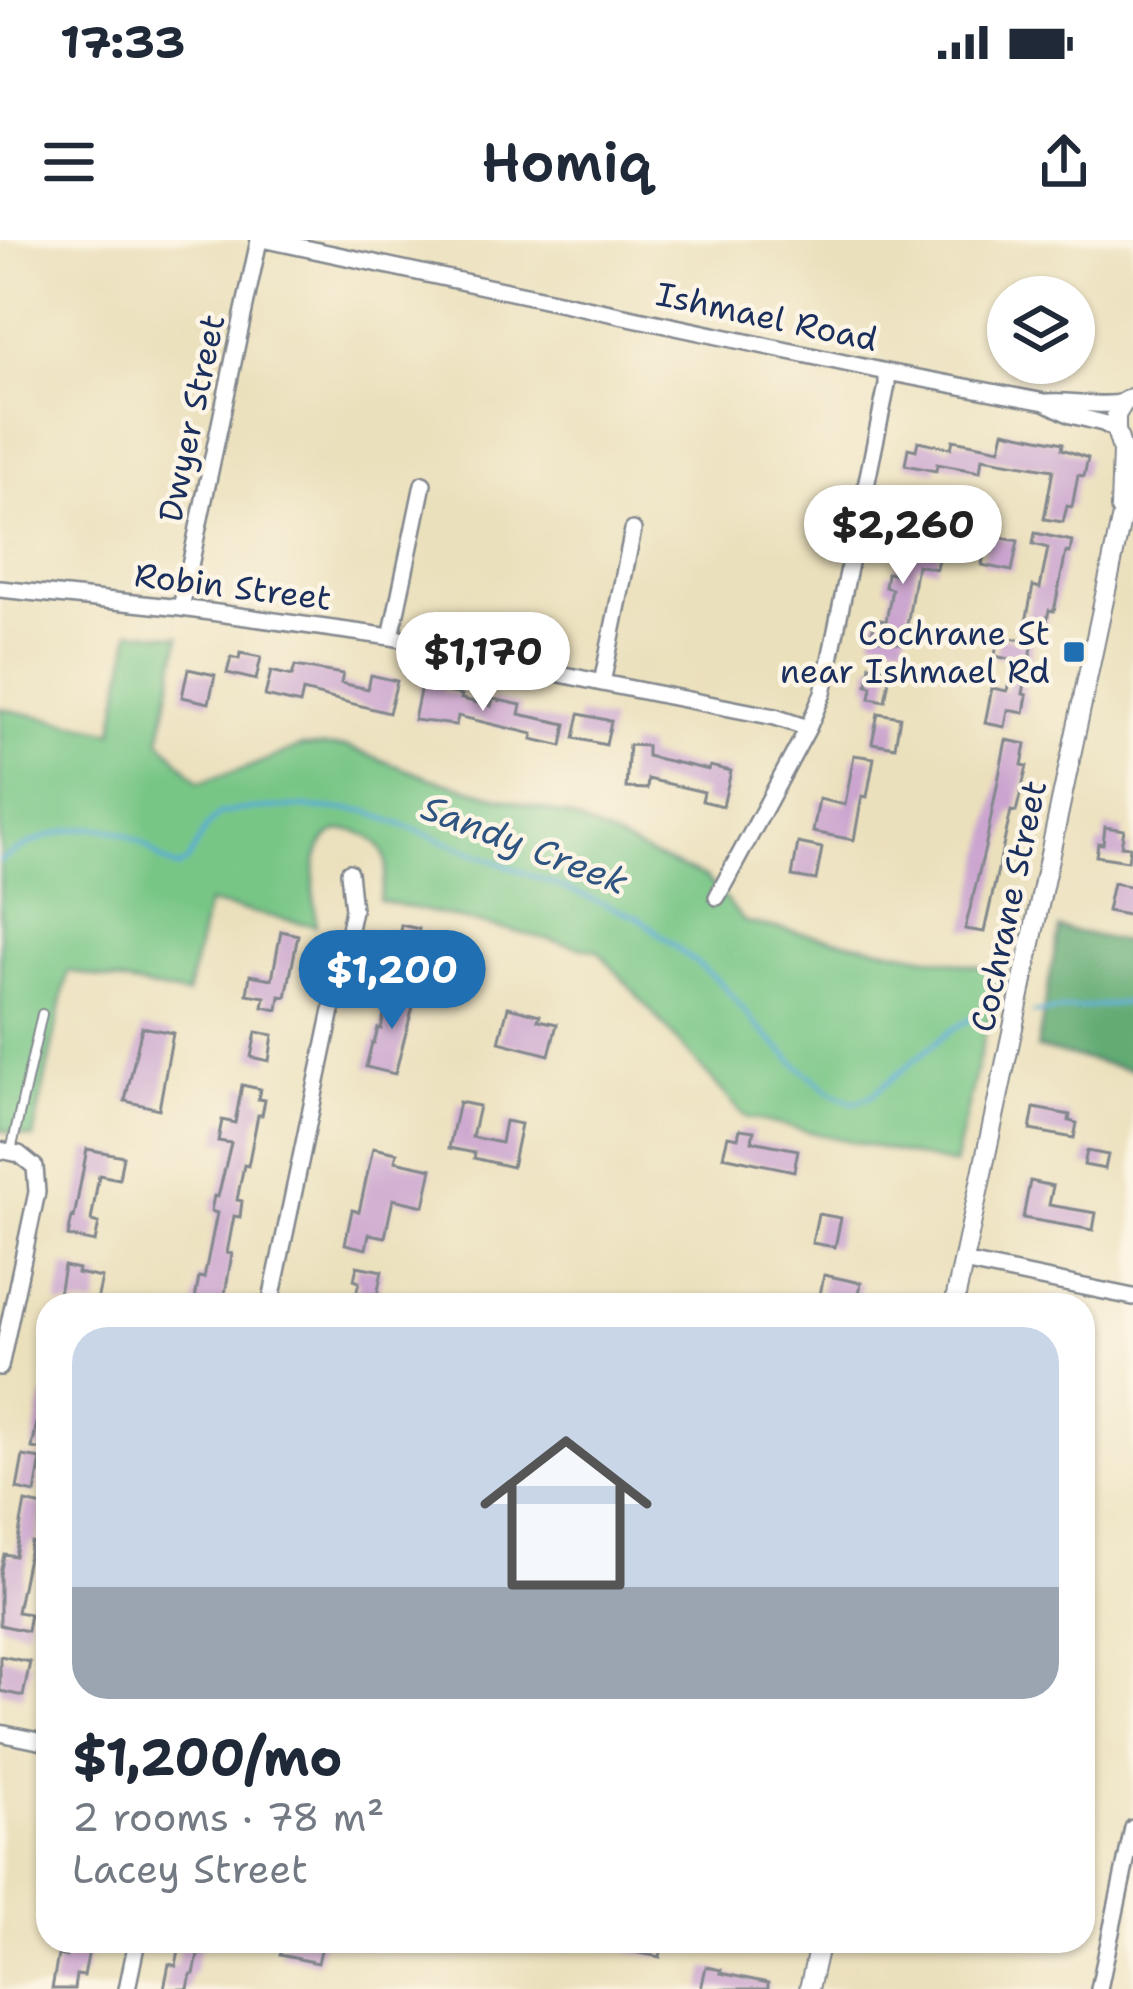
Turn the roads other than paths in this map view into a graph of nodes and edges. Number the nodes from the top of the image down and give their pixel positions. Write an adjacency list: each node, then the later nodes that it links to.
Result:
1 (263, 240): 2 (street, Ishmael Road); 11 (street, Dwyer Street)
2 (887, 372): 4 (street, Ishmael Road); 14 (street)
3 (1128, 400): 4 (street, Ishmael Road); 5 (street, Cochrane Street)
4 (1045, 403): 5 (street, Ishmael Road)
5 (1123, 438): 8 (street, Cochrane Street)
6 (423, 484): 12 (street)
7 (1133, 487): 8 (street, Cochrane Street)
8 (1120, 520): 19 (street, Cochrane Street)
9 (633, 530): 13 (street)
10 (0, 589): 11 (street, Robin Street)
11 (181, 608): 12 (street, Robin Street)
12 (391, 637): 13 (street, Robin Street)
13 (602, 683): 14 (street, Robin Street)
14 (808, 728): 16 (street)
15 (349, 872): 20 (street)
16 (717, 897)
17 (42, 1014): 18 (lane)
18 (6, 1151): 23 (street)
19 (963, 1262): 21 (street, Cochrane Street); 22 (street)
20 (273, 1293)
21 (957, 1293)
22 (1133, 1298)
23 (0, 1367)
24 (0, 1733): 25 (street)
25 (36, 1740)
26 (1133, 1828): 31 (street)
27 (134, 1953): 29 (street)
28 (817, 1953): 30 (street)
29 (127, 1989)
30 (809, 1989)
31 (1099, 1989)

